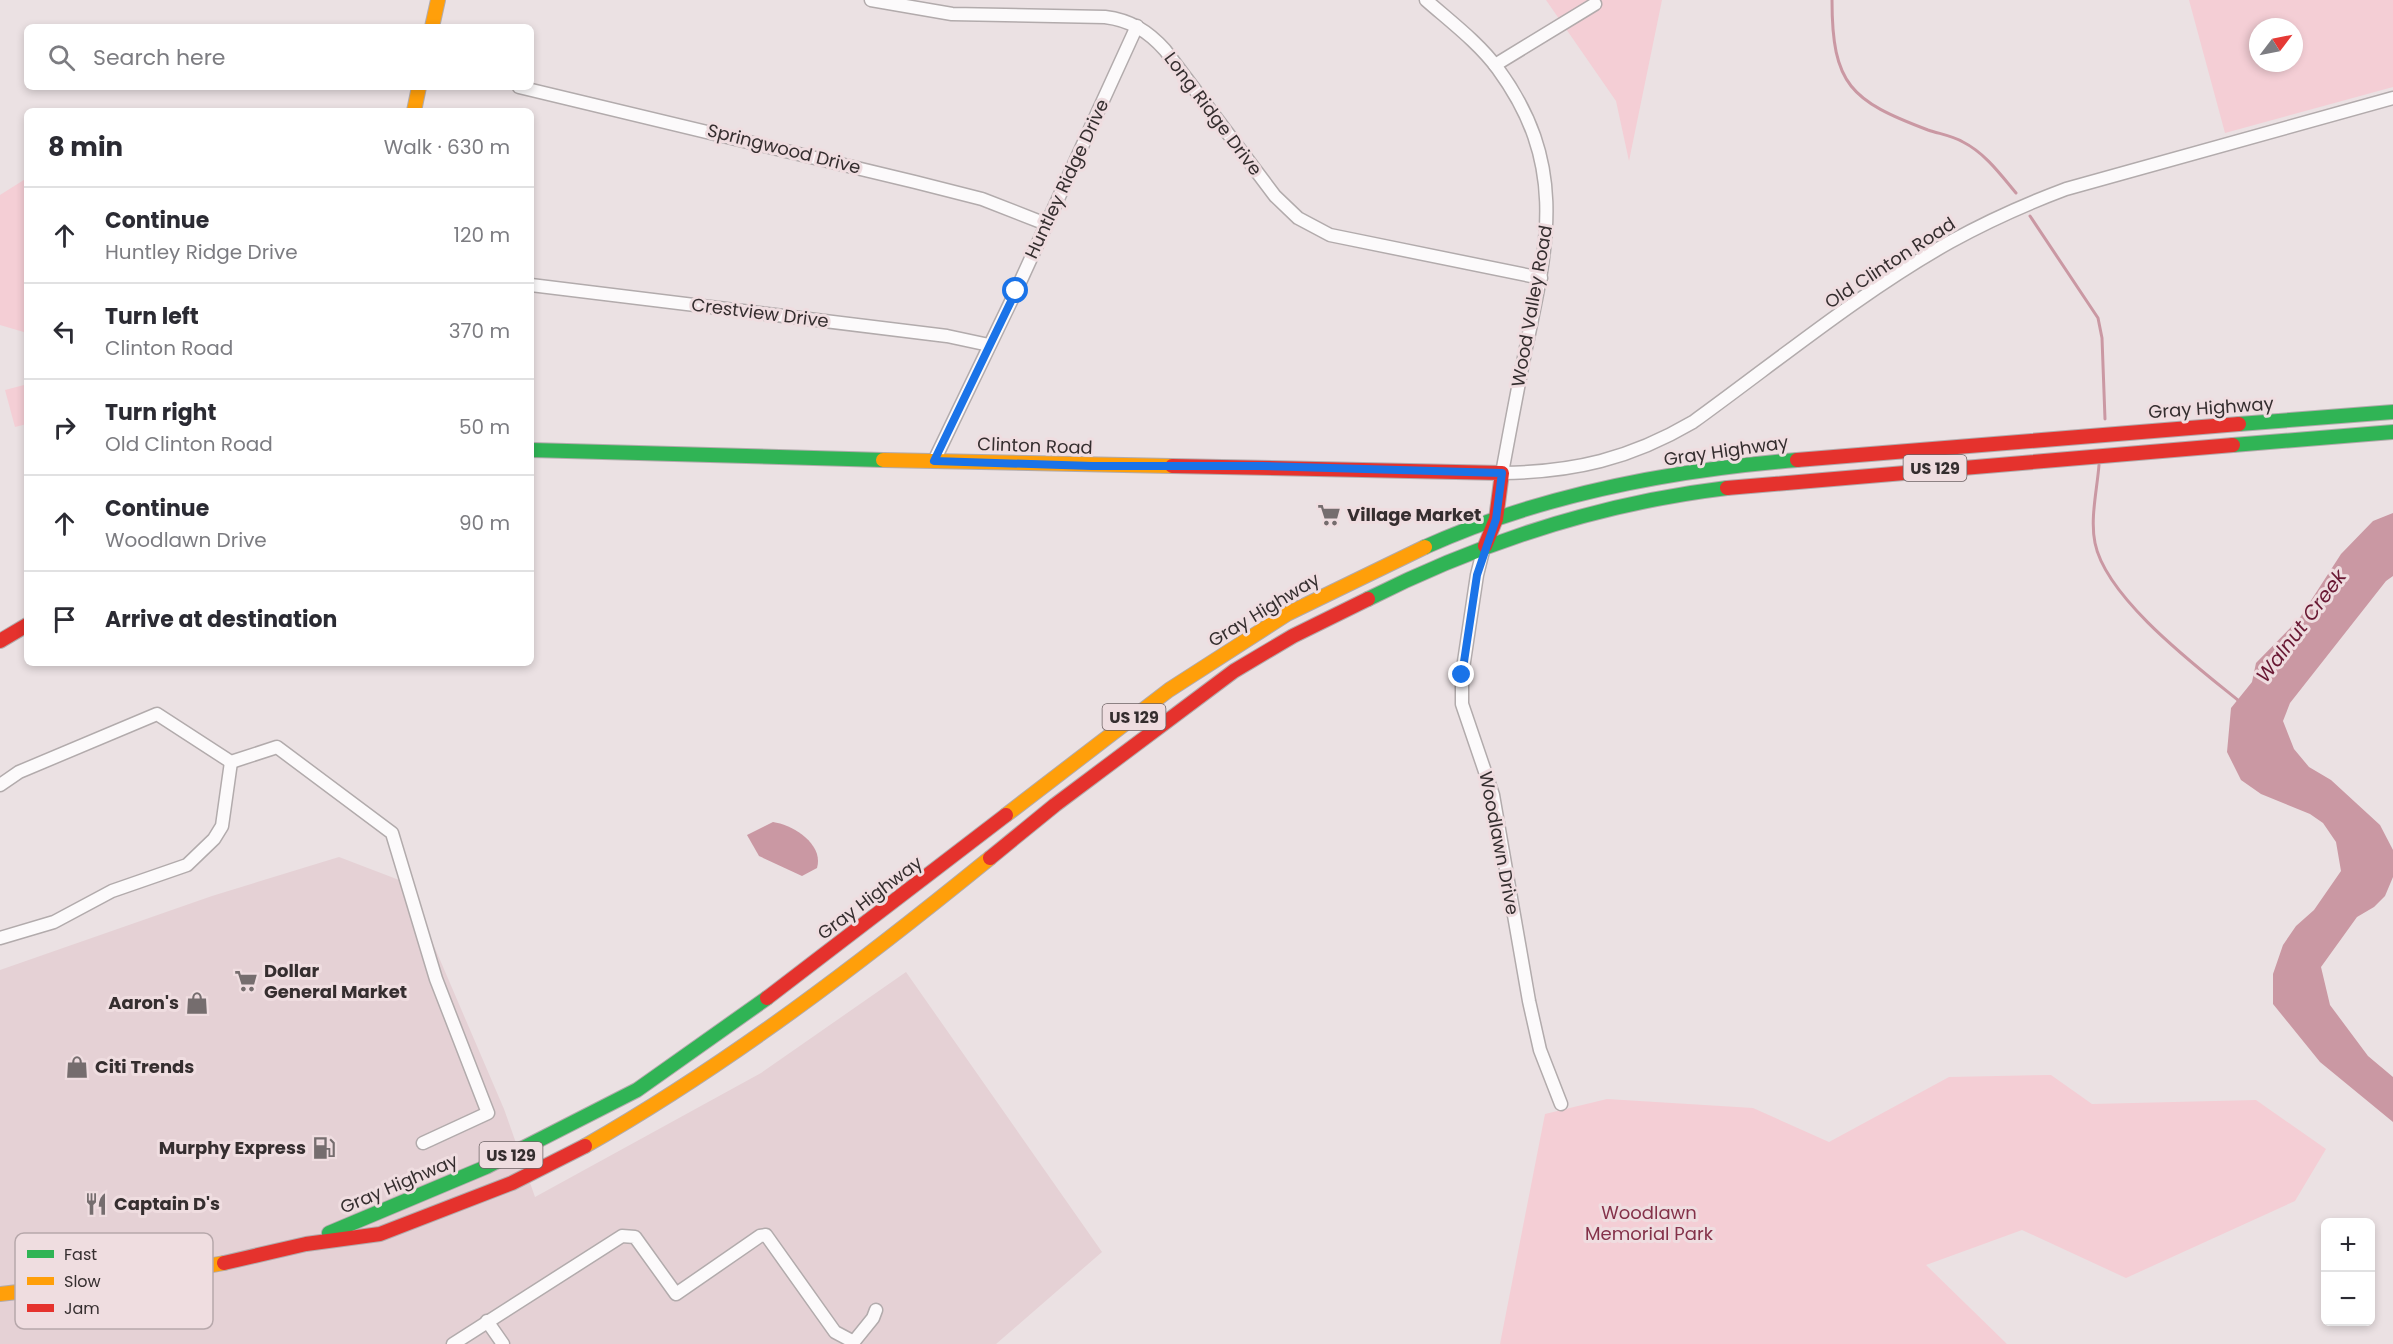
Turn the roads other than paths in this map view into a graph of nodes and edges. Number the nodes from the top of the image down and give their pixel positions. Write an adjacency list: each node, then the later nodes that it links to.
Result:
1 (438, 0): 5 (main road)
2 (871, 0): 6 (street, Long Ridge Drive)
3 (1426, 0): 7 (street, Wood Valley Road)
4 (1595, 4): 7 (street)
5 (433, 24)
6 (1137, 26): 12 (street, Huntley Ridge Drive); 13 (street, Long Ridge Drive)
7 (1495, 65): 13 (street, Wood Valley Road)
8 (418, 90): 11 (main road)
9 (532, 90): 12 (street, Springwood Drive)
10 (2393, 98): 20 (street, Old Clinton Road)
11 (415, 108)
12 (1046, 224): 15 (street, Huntley Ridge Drive)
13 (1541, 278): 20 (street, Wood Valley Road)
14 (534, 285): 15 (street, Crestview Drive)
15 (989, 345): 19 (street, Huntley Ridge Drive)
16 (2393, 412): 21 (main road, Gray Highway / US 129)
17 (2393, 432): 22 (main road, Gray Highway / US 129)
18 (534, 450): 19 (main road, Clinton Road)
19 (934, 461): 20 (main road, Clinton Road)
20 (1502, 473): 21 (main road)
21 (1496, 519): 22 (main road); 30 (main road, Gray Highway / US 129)
22 (1485, 546): 28 (street, Woodlawn Drive); 30 (main road, Gray Highway / US 129)
23 (24, 628): 24 (main road)
24 (0, 641)
25 (231, 762): 26 (street); 27 (street); 29 (street)
26 (0, 785)
27 (0, 938)
28 (1562, 1104)
29 (423, 1143)
30 (306, 1244): 31 (main road, Gray Highway / US 129)
31 (213, 1266)
32 (15, 1292): 33 (main road, Gray Highway / US 129)
33 (0, 1294)
34 (876, 1310): 36 (street)
35 (487, 1321): 36 (street); 37 (street); 38 (street)
36 (852, 1343)
37 (453, 1344)
38 (503, 1344)

